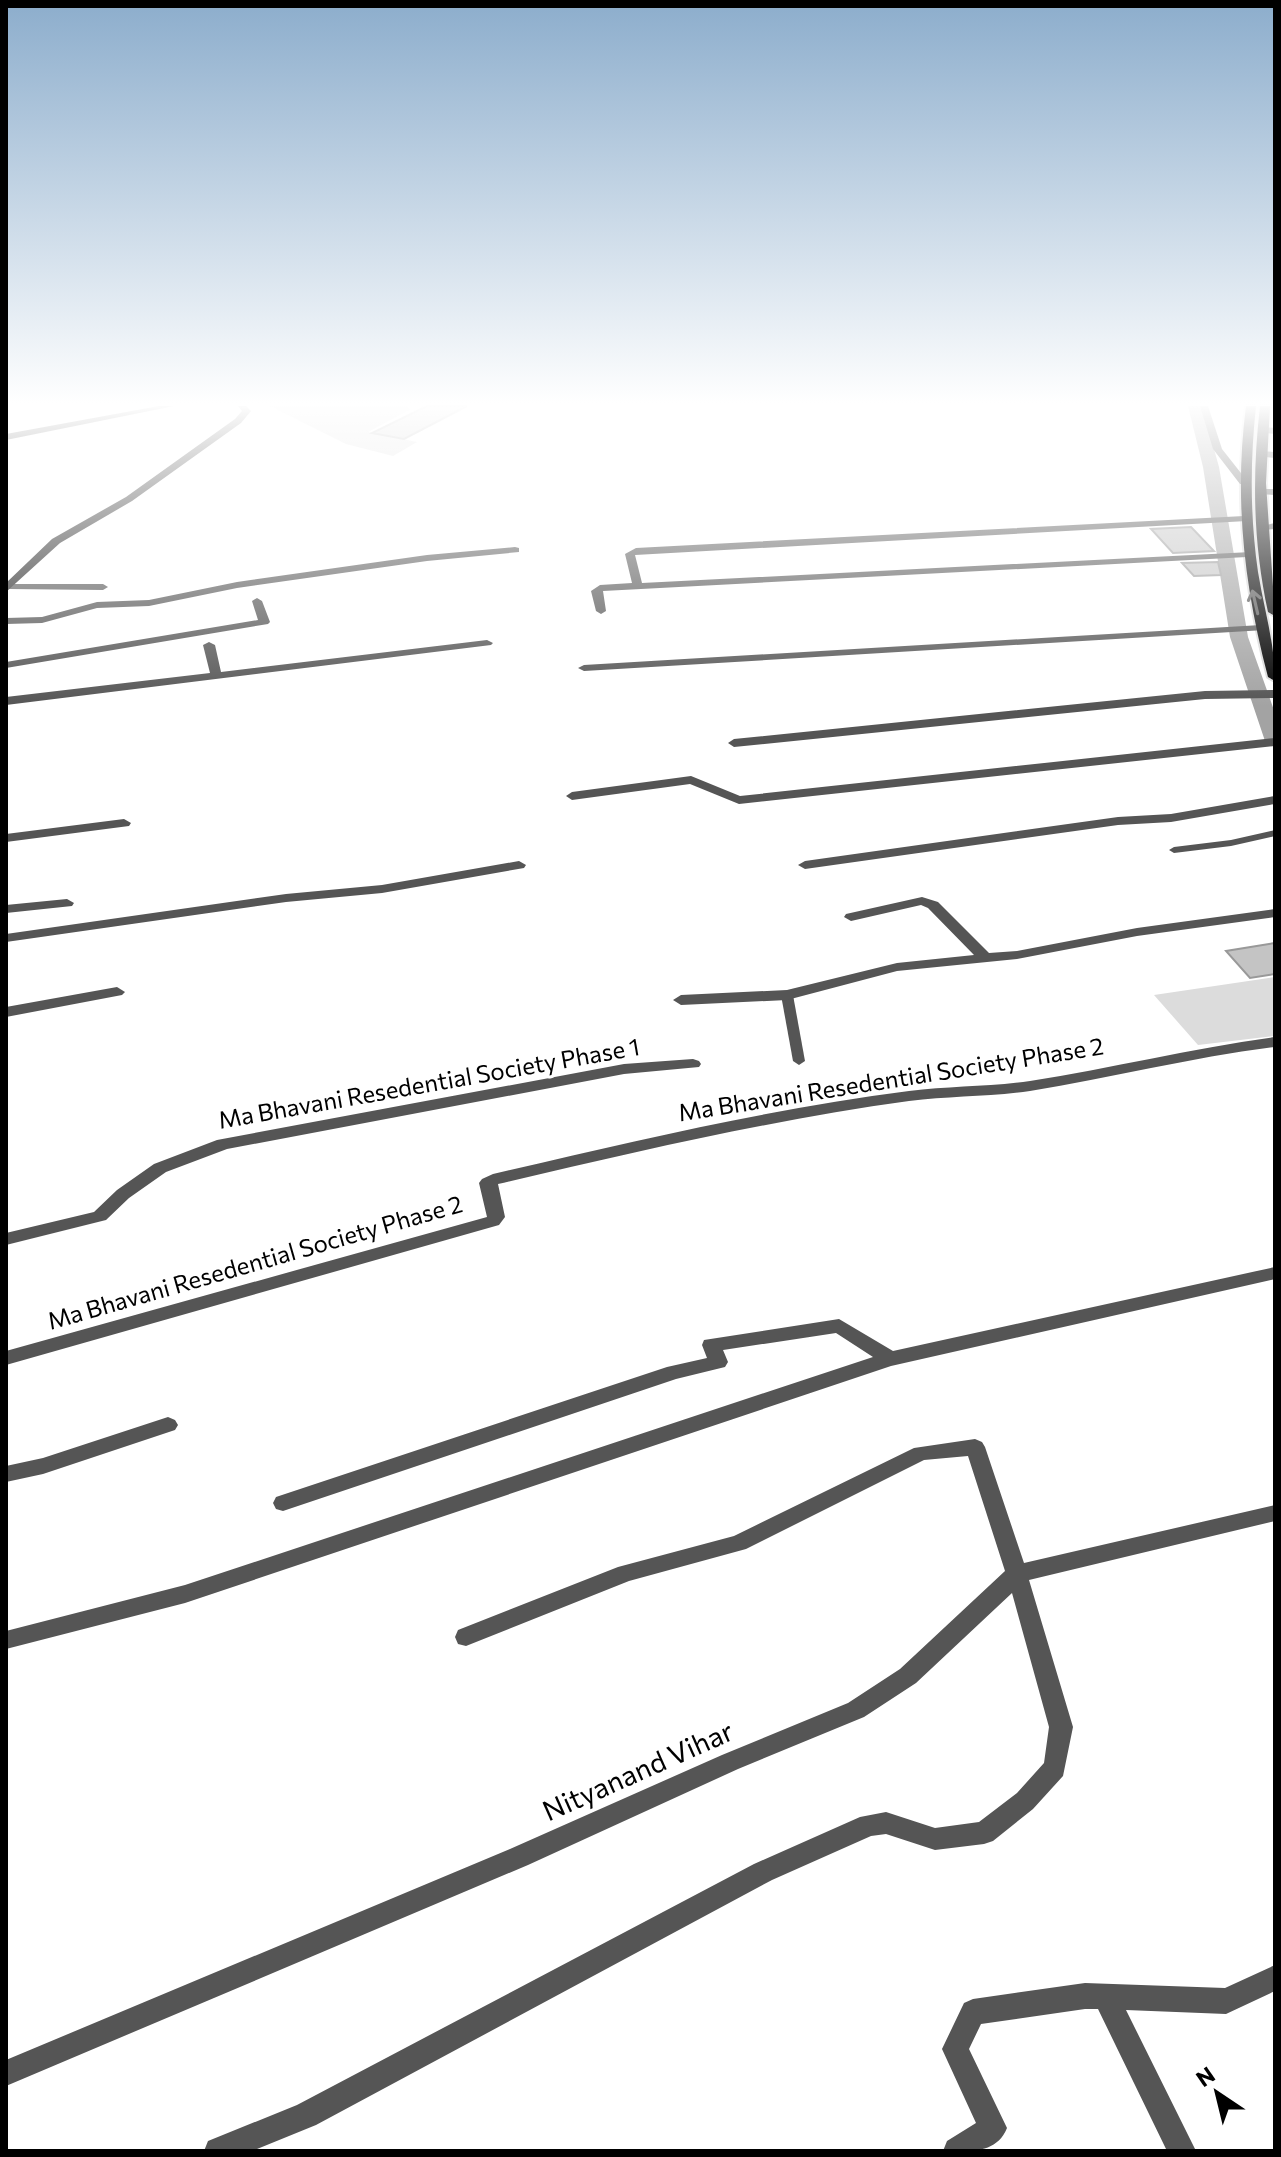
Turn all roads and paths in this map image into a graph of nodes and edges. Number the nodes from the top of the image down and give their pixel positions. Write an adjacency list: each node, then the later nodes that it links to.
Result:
1 (116, 507): 10 (street)
2 (1244, 507): 4 (main road)
3 (1263, 507): 5 (main road)
4 (1244, 519): 7 (main road); 8 (street)
5 (1268, 527): 13 (main road)
6 (515, 550): 14 (street)
7 (1247, 554): 8 (street); 15 (main road, one-way to 7)
8 (638, 586): 12 (street)
9 (103, 587): 10 (street)
10 (7, 588)
11 (257, 601): 18 (street)
12 (601, 611)
13 (1275, 612)
14 (6, 621)
15 (1261, 628): 19 (street); 21 (main road)
16 (487, 643): 20 (street)
17 (209, 645): 20 (street)
18 (6, 665)
19 (584, 668)
20 (217, 677): 23 (street)
21 (1275, 677)
22 (1265, 694): 25 (street)
23 (6, 701)
24 (1272, 742): 26 (street)
25 (734, 743)
26 (572, 796)
27 (1275, 800): 33 (street)
28 (124, 823): 30 (street)
29 (1275, 833): 31 (lane)
30 (6, 838)
31 (1174, 850)
32 (519, 865): 38 (street)
33 (805, 865)
34 (67, 903): 35 (street)
35 (6, 909)
36 (1275, 913): 39 (street)
37 (851, 917): 39 (street)
38 (6, 938)
39 (985, 958): 41 (street)
40 (117, 992): 43 (street)
41 (787, 995): 42 (street); 45 (lane)
42 (681, 1000)
43 (6, 1012)
44 (1275, 1042): 49 (street, Ma Bhavani Resedential Society Phase 2)
45 (799, 1061)
46 (693, 1064): 47 (street, Ma Bhavani Resedential Society Phase 1)
47 (6, 1239)
48 (1275, 1273): 50 (street)
49 (6, 1358)
50 (890, 1359): 53 (street); 57 (street)
51 (168, 1425): 52 (street)
52 (6, 1474)
53 (283, 1503)
54 (1275, 1513): 55 (street, Nityanand Vihar)
55 (1017, 1574): 56 (street); 60 (street, Nityanand Vihar); 61 (street)
56 (466, 1637)
57 (6, 1640)
58 (1275, 1978): 59 (street)
59 (1105, 1996): 62 (street); 63 (street)
60 (6, 2073)
61 (218, 2151)
62 (957, 2151)
63 (1182, 2151)

